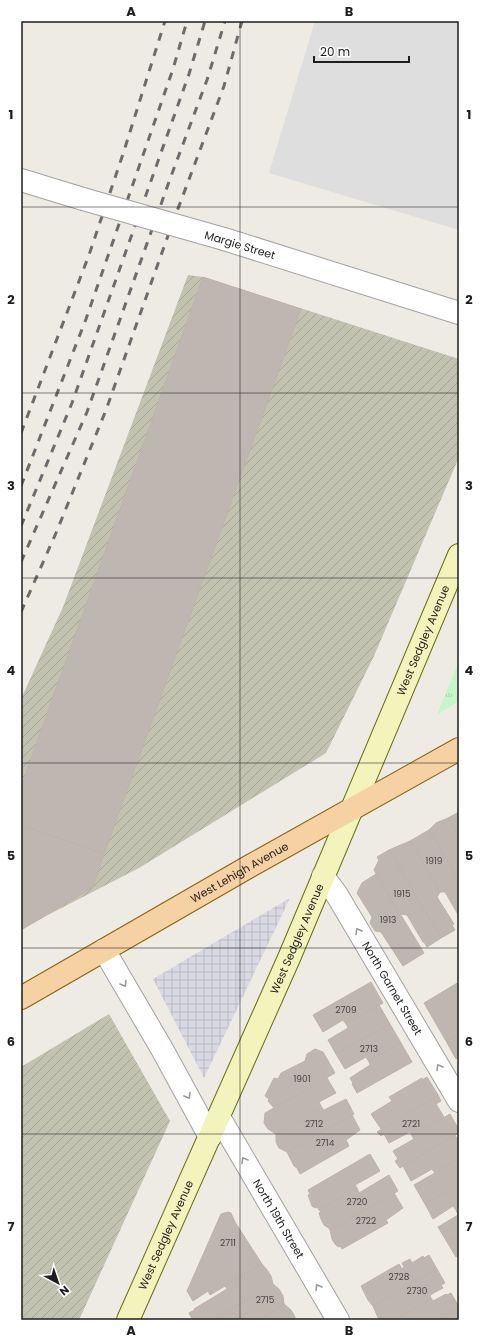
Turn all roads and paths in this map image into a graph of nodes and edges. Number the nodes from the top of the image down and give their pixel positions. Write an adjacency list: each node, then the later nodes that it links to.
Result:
1 (21, 180): 2 (street, Margie Street, bridge)
2 (459, 313)
3 (459, 555): 5 (street, West Sedgley Avenue)
4 (459, 749): 5 (main road, West Lehigh Avenue)
5 (352, 808): 6 (street, West Sedgley Avenue); 7 (main road, West Lehigh Avenue)
6 (323, 876): 9 (street, North Garnet Street, one-way to 6); 10 (street, West Sedgley Avenue)
7 (104, 950): 8 (main road, West Lehigh Avenue); 11 (street, one-way to 11)
8 (21, 998)
9 (459, 1101)
10 (219, 1117): 11 (street, West Sedgley Avenue); 13 (street, North 19th Street, one-way to 10)
11 (210, 1137): 12 (street, West Sedgley Avenue)
12 (128, 1320)
13 (338, 1320)

